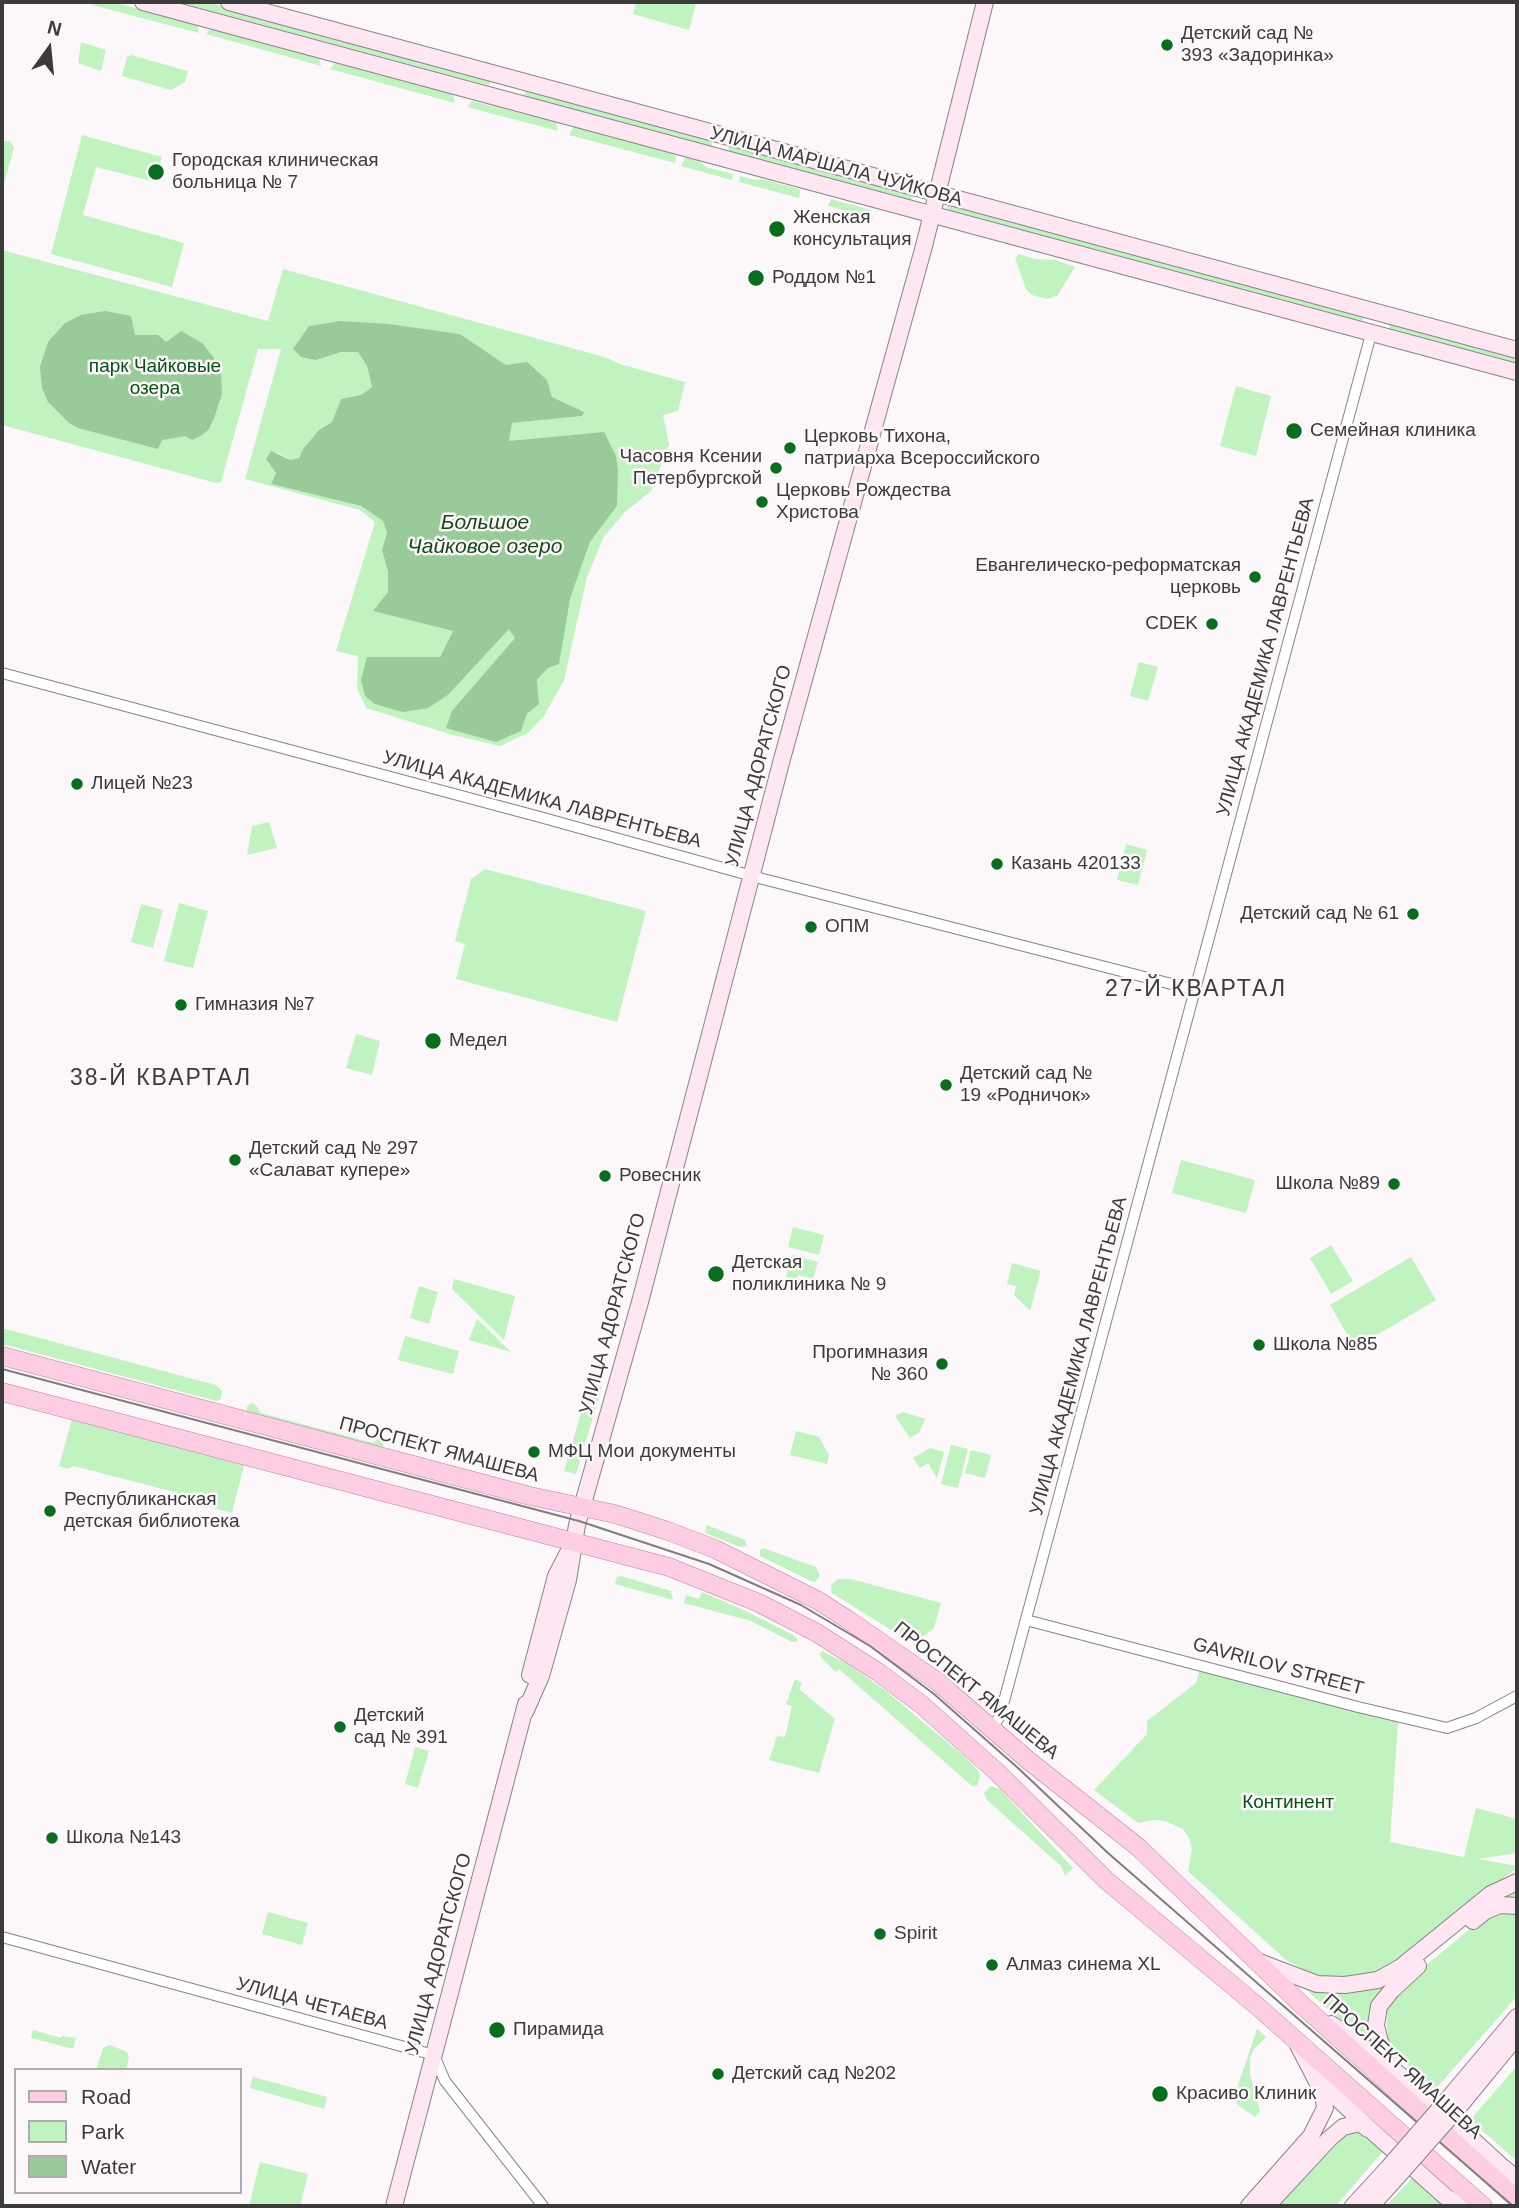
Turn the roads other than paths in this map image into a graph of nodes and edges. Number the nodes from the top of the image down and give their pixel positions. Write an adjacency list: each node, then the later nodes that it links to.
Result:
1 (143, 2): 5 (main road, УЛИЦА МАРШАЛА ЧУЙКОВА)
2 (229, 2): 4 (main road, УЛИЦА МАРШАЛА ЧУЙКОВА)
3 (985, 2): 8 (main road, УЛИЦА АДОРАТСКОГО)
4 (523, 80): 5 (main road); 6 (main road, УЛИЦА МАРШАЛА ЧУЙКОВА)
5 (517, 103): 7 (main road, УЛИЦА МАРШАЛА ЧУЙКОВА)
6 (721, 134): 7 (main road); 8 (main road, УЛИЦА МАРШАЛА ЧУЙКОВА)
7 (716, 156): 9 (main road, УЛИЦА МАРШАЛА ЧУЙКОВА)
8 (937, 192): 9 (main road, УЛИЦА АДОРАТСКОГО); 10 (main road, УЛИЦА МАРШАЛА ЧУЙКОВА)
9 (932, 215): 11 (main road, УЛИЦА МАРШАЛА ЧУЙКОВА); 15 (main road, УЛИЦА АДОРАТСКОГО)
10 (1377, 312): 11 (main road); 12 (main road, УЛИЦА МАРШАЛА ЧУЙКОВА)
11 (1371, 334): 13 (main road, УЛИЦА МАРШАЛА ЧУЙКОВА); 16 (street, УЛИЦА АКАДЕМИКА ЛАВРЕНТЬЕВА)
12 (1517, 350)
13 (1517, 372)
14 (2, 673): 15 (street, УЛИЦА АКАДЕМИКА ЛАВРЕНТЬЕВА)
15 (751, 876): 16 (street, УЛИЦА АКАДЕМИКА ЛАВРЕНТЬЕВА); 19 (main road, УЛИЦА АДОРАТСКОГО)
16 (1195, 990): 21 (street, УЛИЦА АКАДЕМИКА ЛАВРЕНТЬЕВА)
17 (2, 1356): 19 (main road, ПРОСПЕКТ ЯМАШЕВА)
18 (2, 1392): 20 (main road)
19 (583, 1507): 20 (main road, УЛИЦА АДОРАТСКОГО); 23 (main road, ПРОСПЕКТ ЯМАШЕВА)
20 (573, 1542): 32 (main road); 33 (main road, УЛИЦА АДОРАТСКОГО)
21 (1026, 1620): 22 (street, GAVRILOV STREET); 23 (street, УЛИЦА АКАДЕМИКА ЛАВРЕНТЬЕВА)
22 (1517, 1696)
23 (992, 1728): 27 (main road, ПРОСПЕКТ ЯМАШЕВА)
24 (1517, 1882): 27 (main road)
25 (1517, 1906): 35 (main road)
26 (2, 1937): 33 (street, УЛИЦА ЧЕТАЕВА)
27 (1254, 1960): 28 (main road, ПРОСПЕКТ ЯМАШЕВА)
28 (1301, 2004): 35 (main road); 43 (main road, ПРОСПЕКТ ЯМАШЕВА)
29 (1517, 2010): 34 (main road)
30 (1517, 2017): 34 (main road)
31 (1517, 2036): 37 (main road)
32 (1295, 2039): 36 (main road); 52 (main road)
33 (434, 2055): 45 (main road, УЛИЦА АДОРАТСКОГО); 46 (street)
34 (1471, 2070): 37 (main road)
35 (1400, 2075): 39 (main road)
36 (1317, 2079): 38 (main road); 47 (main road)
37 (1453, 2103): 40 (main road, bridge)
38 (1373, 2132): 44 (main road); 48 (main road)
39 (1500, 2165): 41 (main road); 42 (main road)
40 (1394, 2172): 49 (main road); 50 (main road)
41 (1517, 2179)
42 (1517, 2186)
43 (1517, 2199)
44 (1450, 2202): 51 (main road)
45 (394, 2206)
46 (543, 2206)
47 (1249, 2206)
48 (1267, 2206)
49 (1353, 2206)
50 (1371, 2206)
51 (1462, 2206)
52 (1483, 2206)

